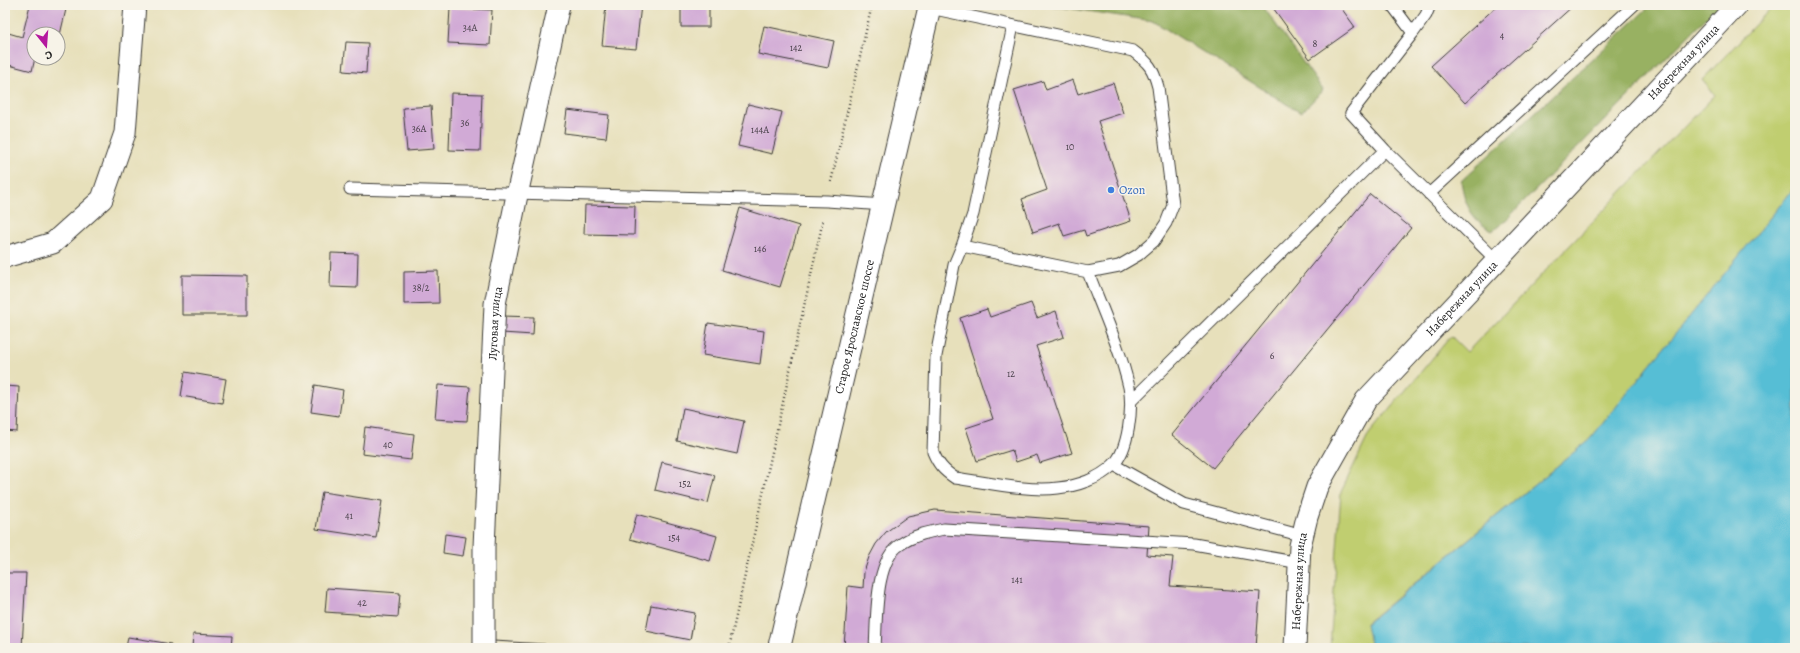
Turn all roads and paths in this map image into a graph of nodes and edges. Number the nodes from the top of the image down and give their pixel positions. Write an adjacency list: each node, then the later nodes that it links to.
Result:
1 (135, 5): 18 (street)
2 (558, 5): 14 (street, Луговая улица)
3 (872, 5): 15 (path)
4 (1392, 5): 10 (lane)
5 (1430, 5): 10 (lane)
6 (1634, 5): 13 (lane)
7 (1737, 5): 19 (street, Набережная улица)
8 (930, 7): 9 (lane); 16 (main road, Старое Ярославское шоссе)
9 (1013, 26): 17 (lane); 20 (lane)
10 (1413, 33): 11 (lane)
11 (1385, 150): 13 (lane); 21 (lane)
12 (350, 189): 14 (lane)
13 (1429, 194): 19 (lane)
14 (517, 195): 15 (lane); 25 (street, Луговая улица)
15 (827, 200): 16 (lane); 26 (path)
16 (884, 205): 27 (main road, Старое Ярославское шоссе)
17 (962, 246): 20 (lane); 22 (lane)
18 (5, 257)
19 (1496, 260): 23 (street, Набережная улица)
20 (1088, 272): 21 (lane)
21 (1131, 401): 22 (lane)
22 (1114, 465): 23 (lane)
23 (1303, 536): 24 (street, Набережная улица)
24 (1300, 563): 28 (lane); 29 (street, Набережная улица)
25 (484, 648)
26 (729, 648)
27 (779, 648)
28 (875, 648)
29 (1295, 648)

